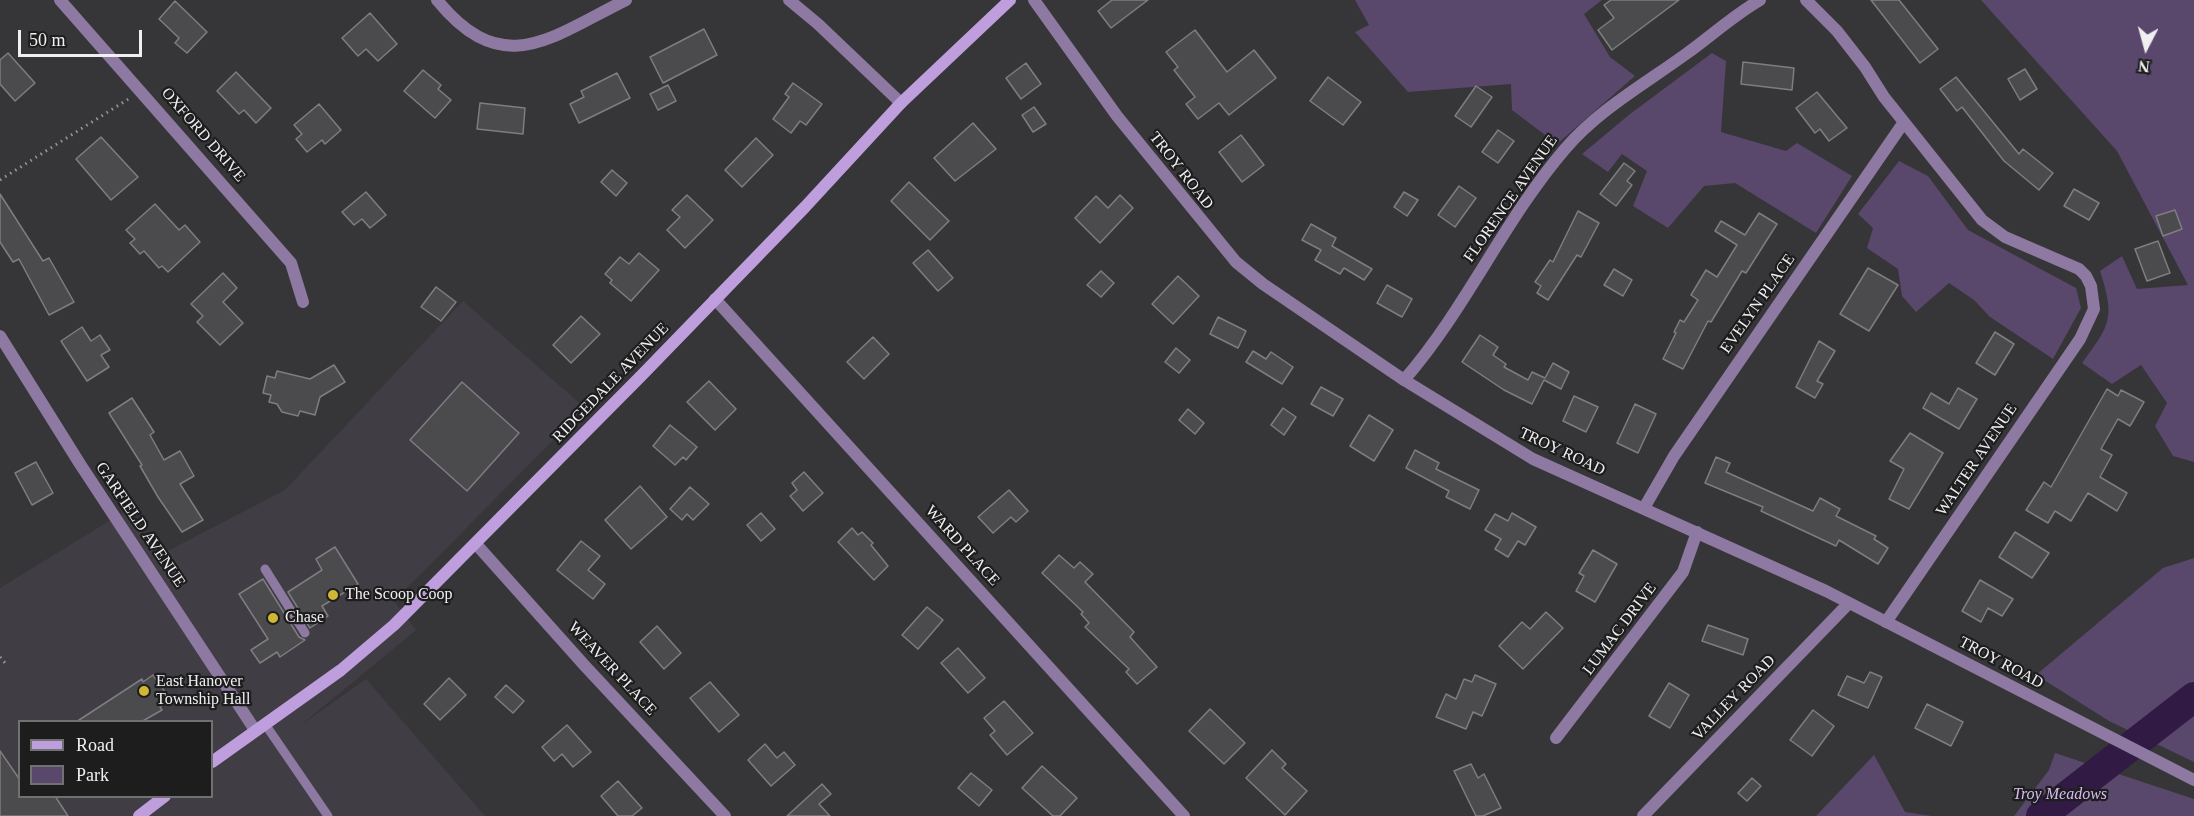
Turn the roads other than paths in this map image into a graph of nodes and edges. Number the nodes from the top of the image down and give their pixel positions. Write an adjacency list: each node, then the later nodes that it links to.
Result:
1 (60, 0): 12 (street, OXFORD DRIVE)
2 (437, 0): 3 (street)
3 (626, 0)
4 (789, 0): 9 (street)
5 (1010, 0): 9 (main road, RIDGEDALE AVENUE)
6 (1034, 0): 14 (street, TROY ROAD)
7 (1760, 0): 14 (street, FLORENCE AVENUE)
8 (1806, 0): 10 (street)
9 (901, 103): 11 (main road, RIDGEDALE AVENUE)
10 (1904, 122): 15 (street, EVELYN PLACE); 20 (street, WALTER AVENUE)
11 (715, 299): 17 (main road, RIDGEDALE AVENUE); 30 (street, WARD PLACE)
12 (303, 302)
13 (0, 336): 22 (street, GARFIELD AVENUE)
14 (1404, 380): 15 (street, TROY ROAD)
15 (1644, 508): 16 (street, TROY ROAD)
16 (1697, 532): 19 (street, TROY ROAD); 23 (street, LUMAC DRIVE)
17 (476, 544): 22 (main road, RIDGEDALE AVENUE); 29 (street, WEAVER PLACE)
18 (265, 569): 21 (lane)
19 (1849, 603): 20 (street, TROY ROAD); 31 (street, VALLEY ROAD)
20 (1886, 622): 25 (street, TROY ROAD)
21 (305, 633)
22 (260, 727): 24 (main road, RIDGEDALE AVENUE); 27 (lane)
23 (1556, 738)
24 (213, 761)
25 (2194, 780)
26 (162, 798): 28 (main road)
27 (330, 815)
28 (139, 816)
29 (725, 816)
30 (1185, 816)
31 (1643, 816)

